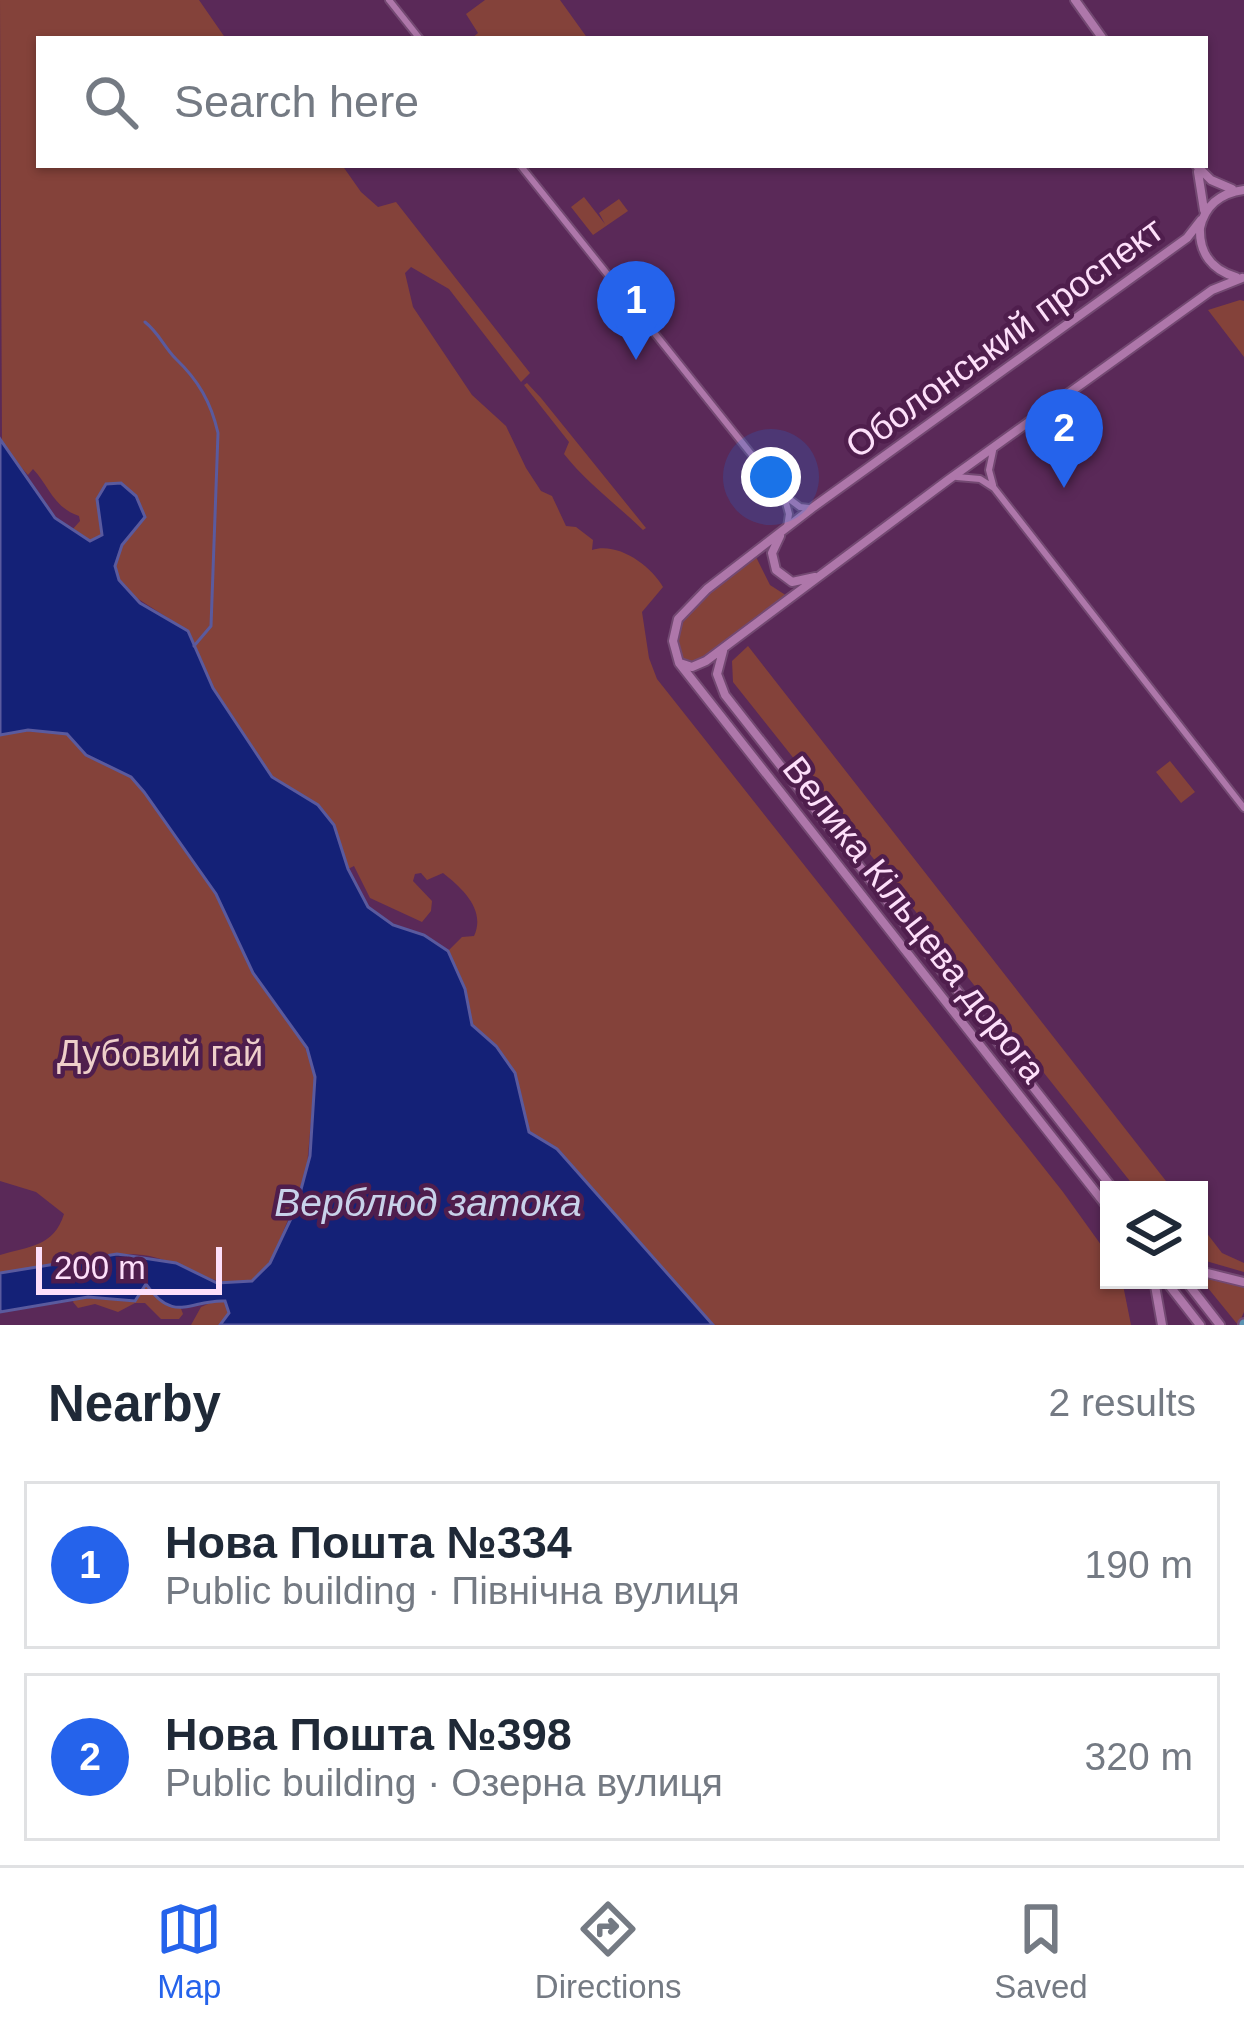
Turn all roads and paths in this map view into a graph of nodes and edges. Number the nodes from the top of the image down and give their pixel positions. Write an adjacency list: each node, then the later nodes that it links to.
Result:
1 (389, 0): 3 (street)
2 (1075, 0): 4 (main road)
3 (418, 36)
4 (1101, 36)
5 (522, 168): 14 (street)
6 (1196, 168): 9 (main road)
7 (1198, 168): 8 (main road)
8 (1242, 190): 9 (main road, Оболонський проспект)
9 (1203, 217): 10 (main road); 15 (main road, Оболонський проспект)
10 (1243, 278): 11 (main road)
11 (998, 444): 12 (main road); 13 (street)
12 (951, 477): 13 (street); 17 (main road)
13 (994, 488): 20 (street)
14 (784, 495): 15 (street); 16 (street)
15 (812, 508): 16 (main road, Оболонський проспект)
16 (786, 528): 17 (main road); 19 (main road, Оболонський проспект)
17 (822, 574): 18 (main road)
18 (727, 646): 19 (main road); 21 (main road, Велика Кільцева дорога)
19 (679, 663): 22 (main road, Велика Кільцева дорога)
20 (1244, 808)
21 (1107, 1181)
22 (1100, 1198)
23 (1208, 1273): 24 (main road)
24 (1244, 1282)
25 (1156, 1289): 28 (main road)
26 (1172, 1289): 29 (main road)
27 (1191, 1289): 30 (main road)
28 (1162, 1325)
29 (1200, 1325)
30 (1220, 1325)

